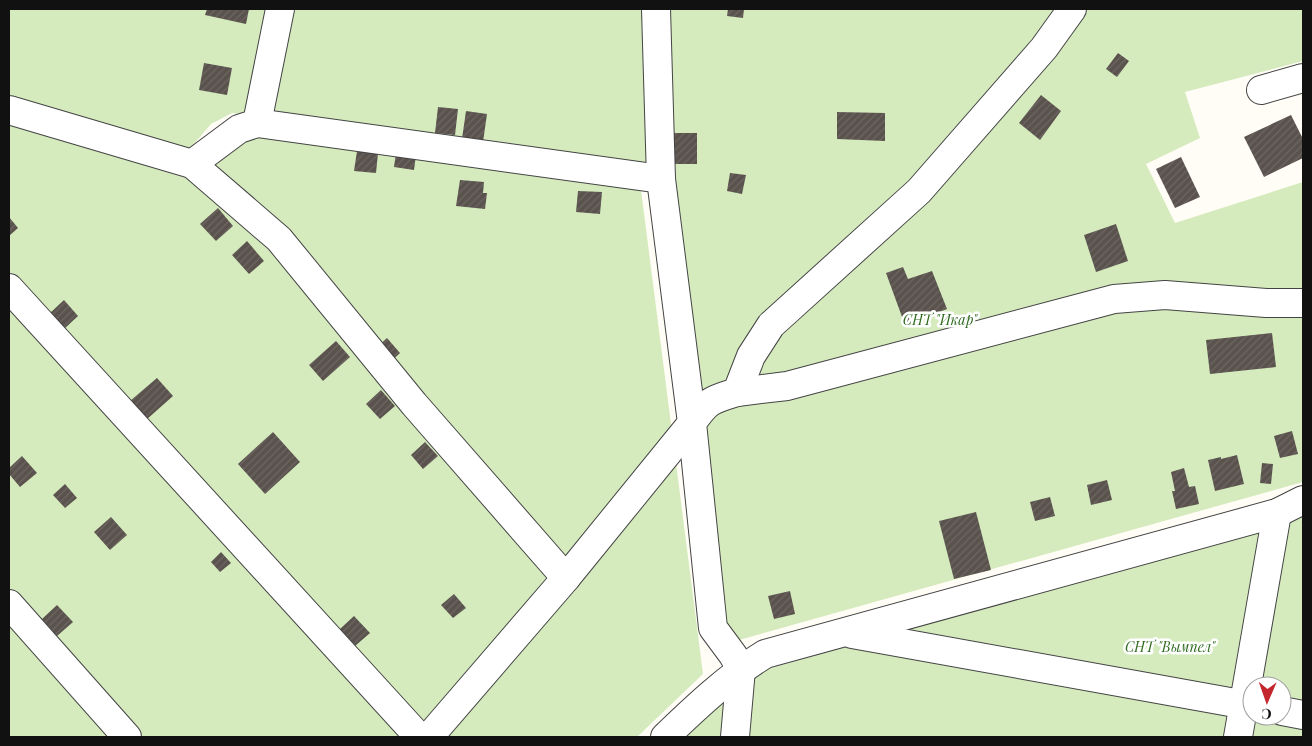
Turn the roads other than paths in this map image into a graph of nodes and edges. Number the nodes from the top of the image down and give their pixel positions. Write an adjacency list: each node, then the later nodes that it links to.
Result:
1 (280, 9): 7 (street)
2 (656, 9): 9 (street)
3 (1072, 9): 12 (street)
4 (1303, 78): 5 (street)
5 (1261, 90)
6 (9, 110): 8 (street)
7 (257, 123): 8 (street); 9 (street)
8 (192, 164): 16 (street)
9 (660, 179): 13 (street)
10 (9, 288): 24 (street)
11 (1303, 303): 12 (street)
12 (737, 392): 13 (street)
13 (692, 423): 16 (street); 19 (street)
14 (1303, 500): 15 (street)
15 (1277, 513): 18 (street); 20 (street)
16 (566, 578): 25 (street)
17 (9, 604): 23 (street)
18 (845, 632): 19 (street); 21 (street)
19 (740, 669): 26 (street); 27 (street)
20 (1252, 676)
21 (1242, 704)
22 (1242, 724): 28 (street)
23 (127, 737)
24 (419, 737)
25 (429, 737)
26 (665, 737)
27 (735, 737)
28 (1238, 737)

